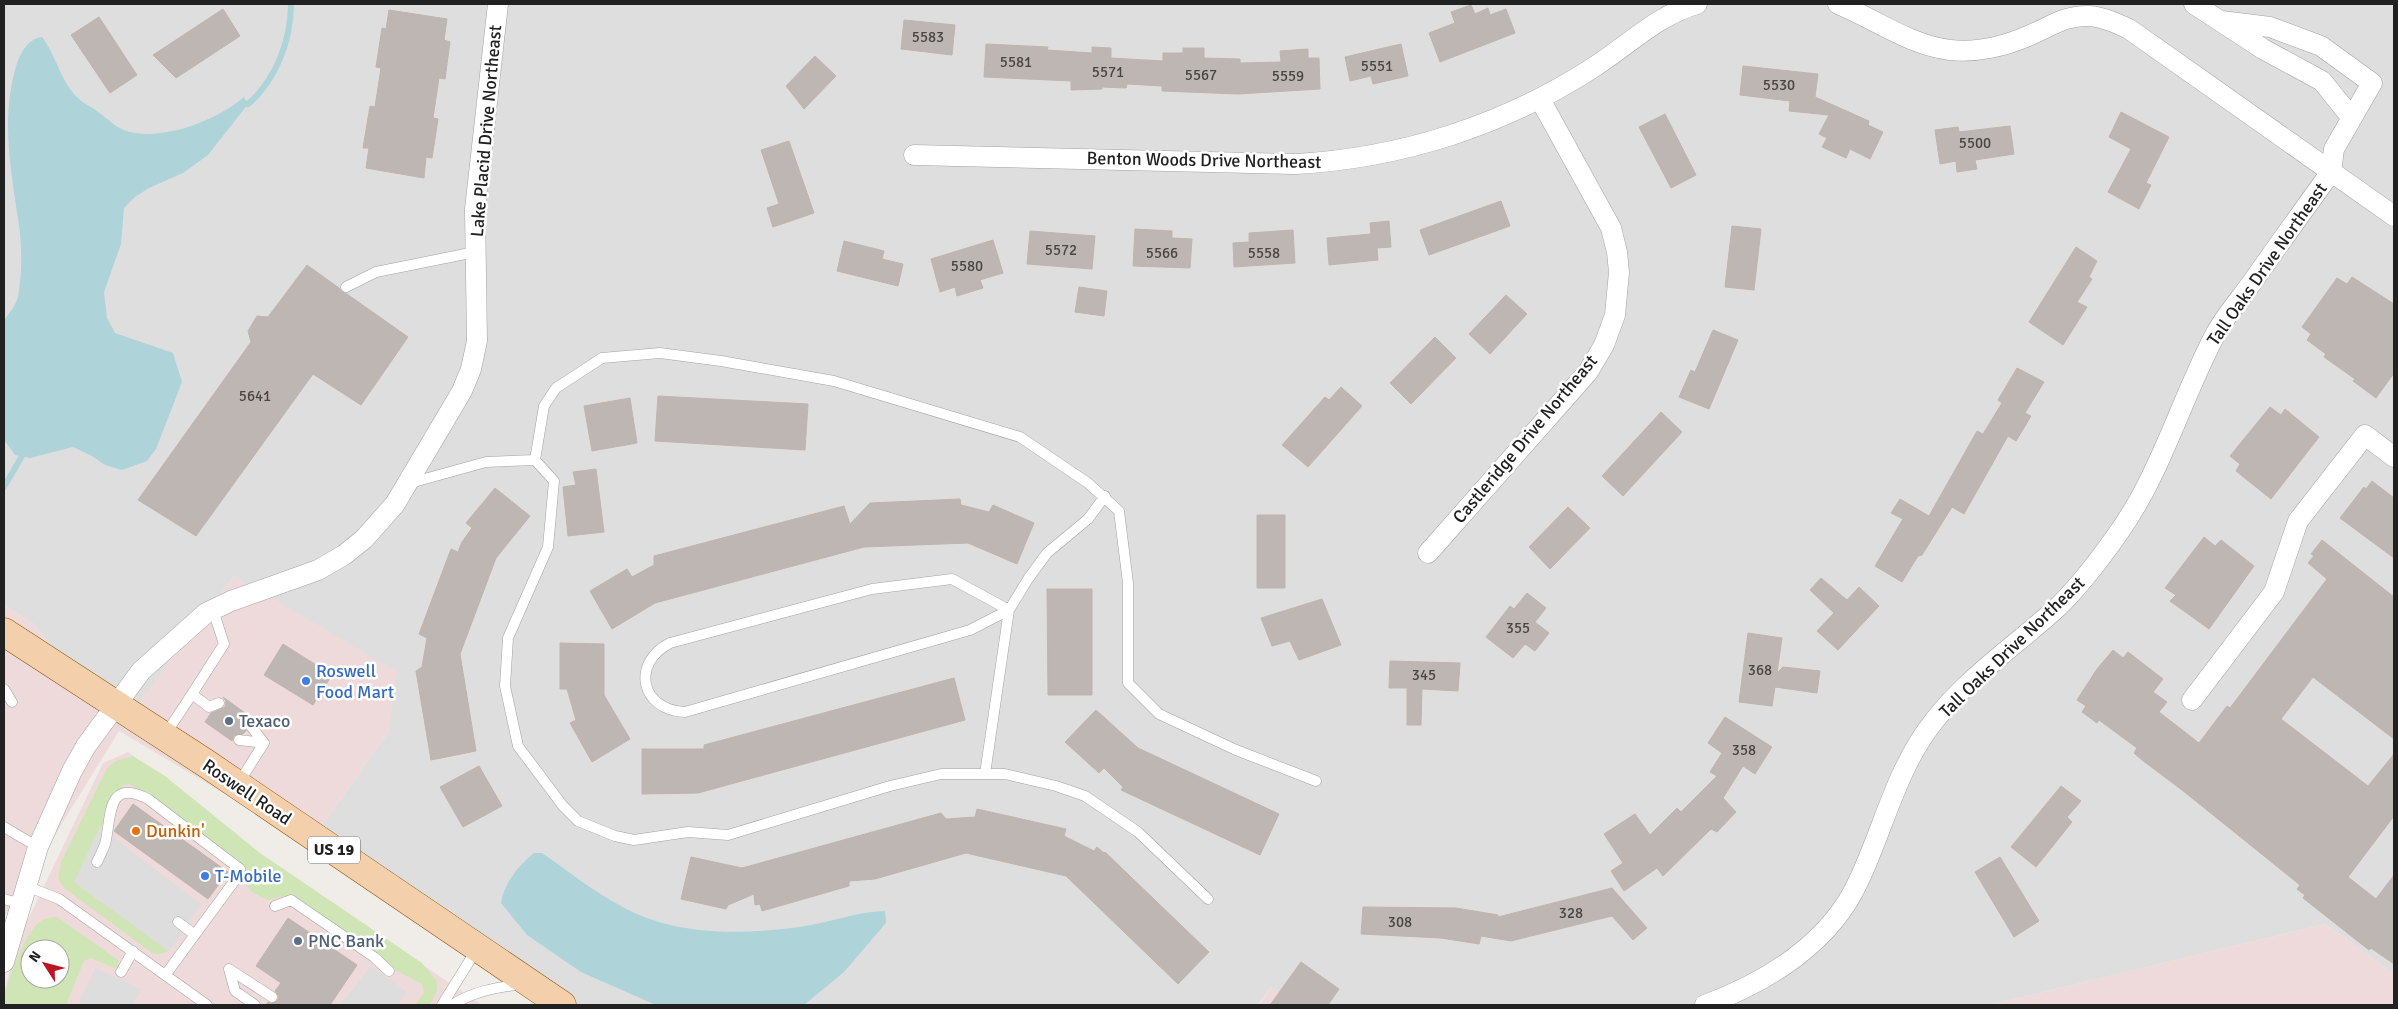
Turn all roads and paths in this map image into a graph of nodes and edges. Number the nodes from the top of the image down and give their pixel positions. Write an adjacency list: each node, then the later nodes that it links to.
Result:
1 (498, 4): 11 (street, Lake Placid Drive Northeast)
2 (1697, 4): 6 (street, Benton Woods Drive Northeast)
3 (1838, 4): 9 (street)
4 (2194, 4): 5 (street)
5 (2221, 21): 7 (street); 7 (street)
6 (1540, 100): 8 (street, Benton Woods Drive Northeast); 17 (street, Castleridge Drive Northeast)
7 (2351, 117): 9 (street)
8 (914, 156)
9 (2331, 172): 10 (street); 57 (street, Tall Oaks Drive Northeast)
10 (2394, 216)
11 (475, 252): 12 (lane); 15 (street, Lake Placid Drive Northeast)
12 (346, 287)
13 (2394, 457): 23 (street)
14 (535, 460): 15 (lane); 16 (lane); 33 (lane)
15 (406, 484): 18 (street, Lake Placid Drive Northeast)
16 (1105, 496): 19 (lane); 34 (lane)
17 (1428, 553)
18 (213, 610): 22 (lane); 26 (street, Lake Placid Drive Northeast)
19 (1008, 610): 19 (lane); 33 (lane)
20 (8, 638): 26 (main road, Roswell Road / US 19)
21 (4, 688): 24 (lane)
22 (192, 694): 27 (lane); 30 (lane)
23 (2192, 700)
24 (12, 702)
25 (219, 702): 27 (lane)
26 (115, 704): 30 (main road, Roswell Road / US 19); 37 (street, Lake Placid Drive Northeast)
27 (209, 707): 28 (lane)
28 (208, 718)
29 (250, 725): 32 (lane)
30 (164, 736): 35 (main road, Roswell Road / US 19)
31 (238, 740): 32 (lane)
32 (264, 743): 35 (lane)
33 (986, 774): 40 (lane)
34 (1316, 781)
35 (237, 785): 44 (main road, Roswell Road / US 19)
36 (4, 827): 37 (lane)
37 (38, 847): 39 (street, Lake Placid Drive Northeast)
38 (98, 862): 43 (lane)
39 (17, 896): 45 (lane); 46 (street, Lake Placid Drive Northeast)
40 (1208, 899)
41 (275, 906): 47 (lane)
42 (178, 922): 43 (lane)
43 (195, 934): 49 (lane)
44 (477, 948): 50 (main road, Roswell Road / US 19); 54 (lane)
45 (133, 951): 48 (lane); 49 (lane)
46 (4, 962)
47 (389, 971)
48 (121, 972)
49 (166, 974): 52 (lane)
50 (529, 983): 55 (lane); 56 (main road, Roswell Road / US 19)
51 (272, 997): 53 (lane)
52 (207, 1005)
53 (255, 1005)
54 (442, 1005)
55 (452, 1005)
56 (562, 1005)
57 (1706, 1005)

